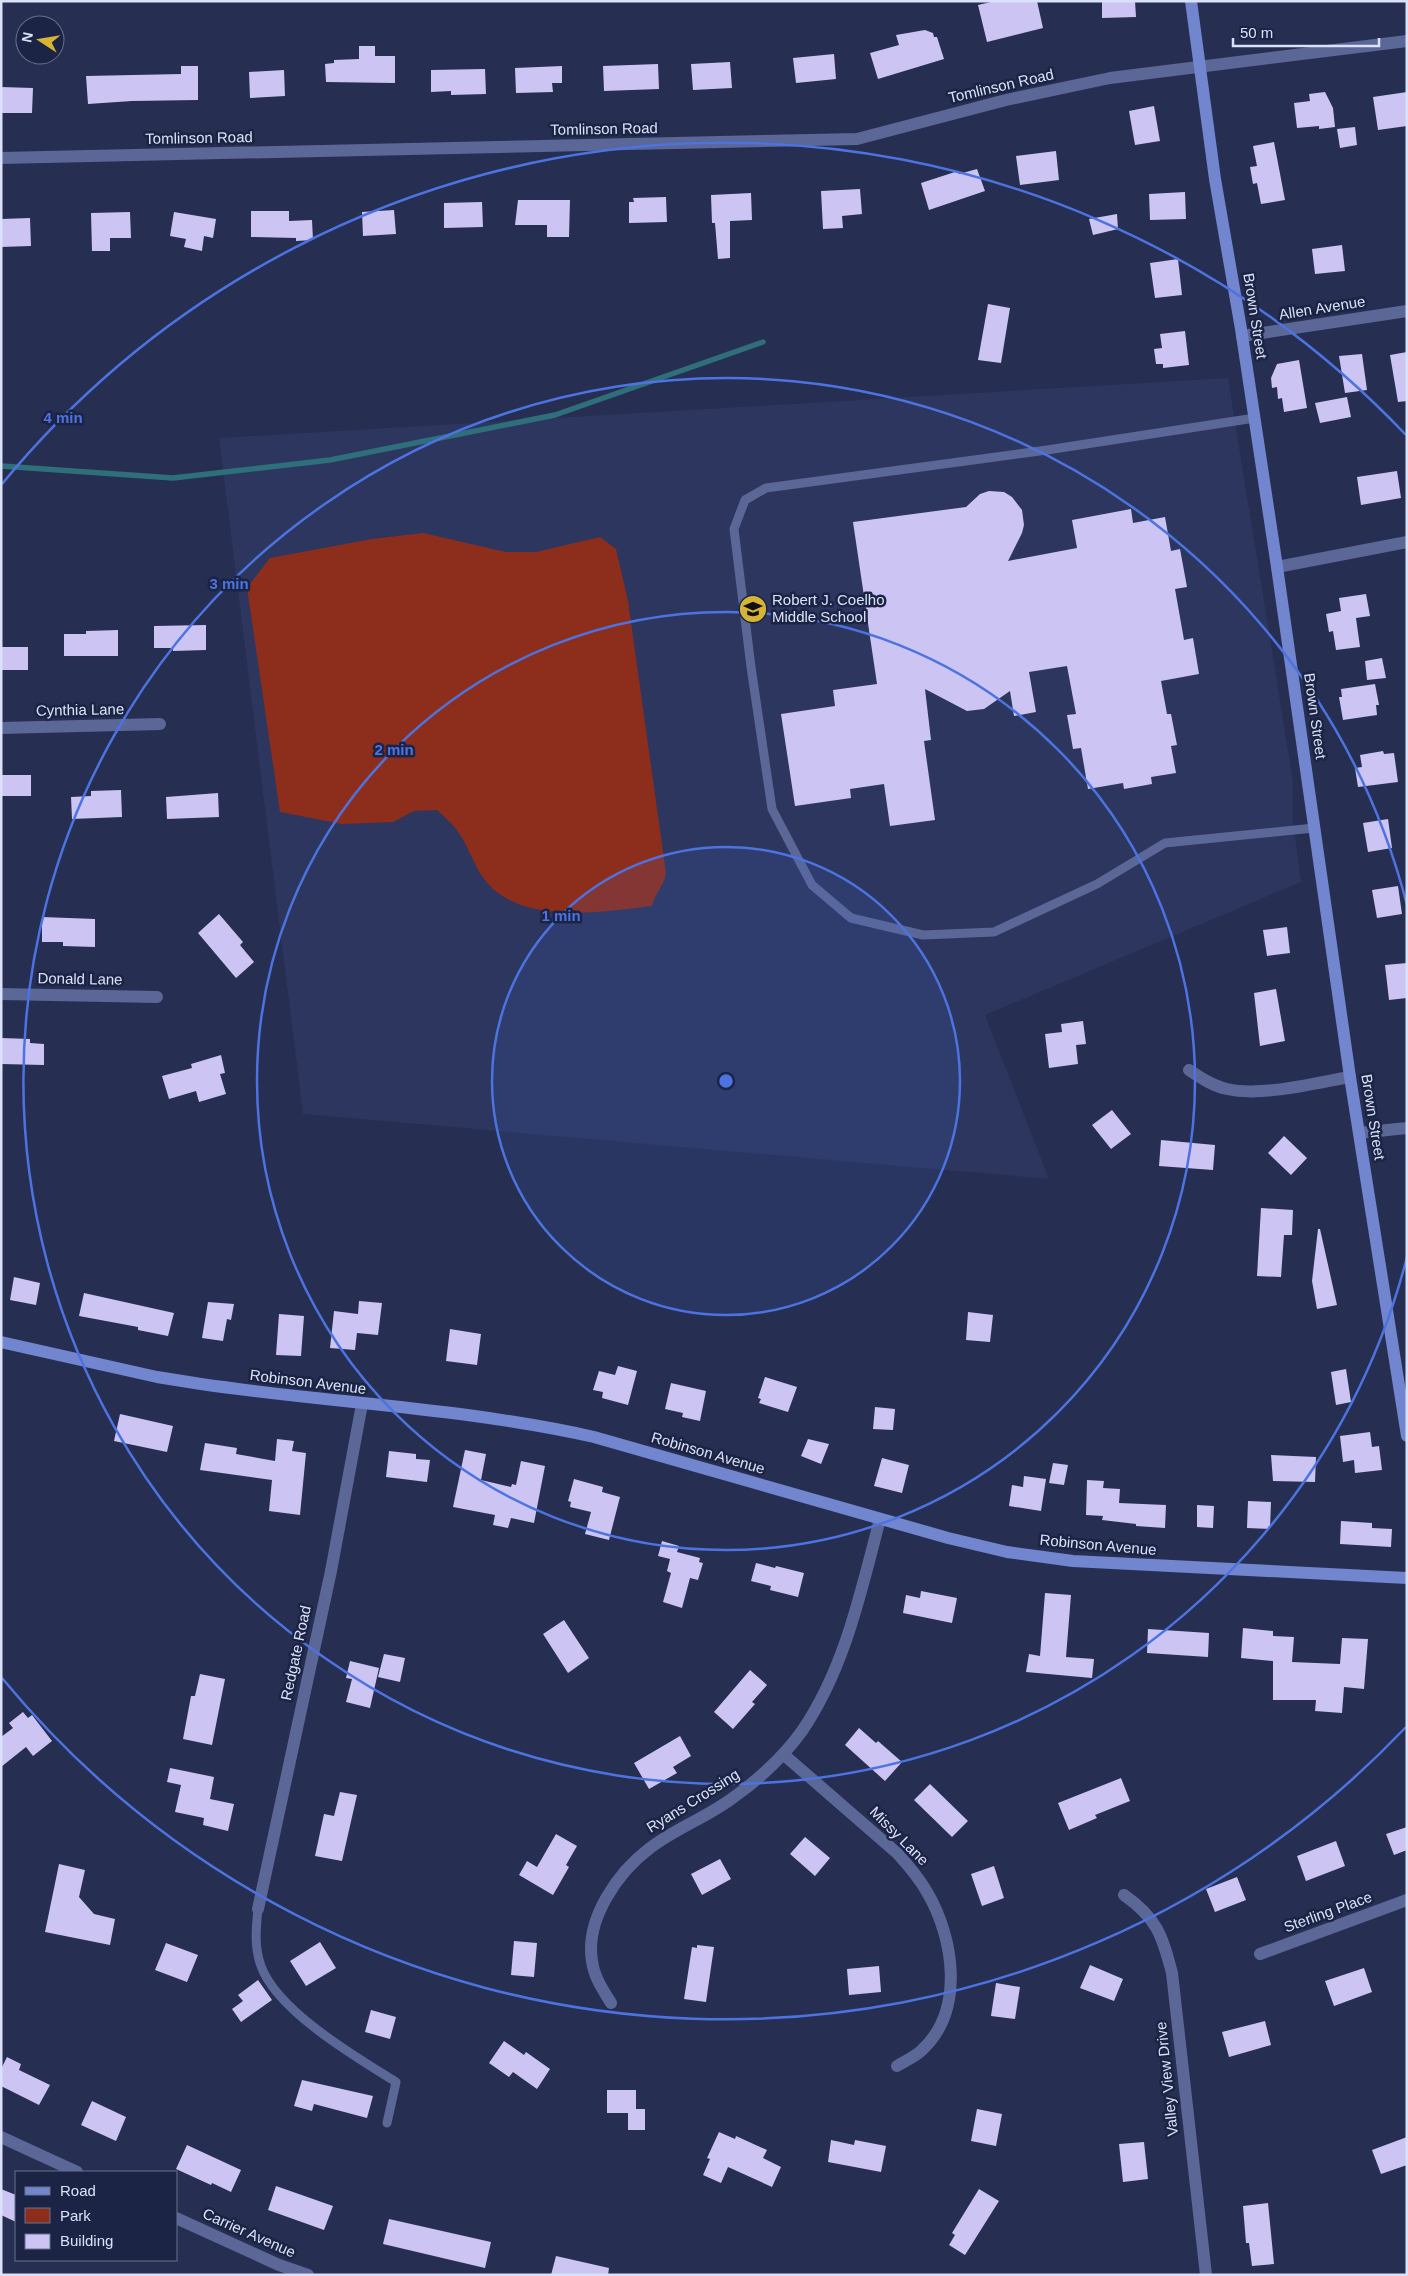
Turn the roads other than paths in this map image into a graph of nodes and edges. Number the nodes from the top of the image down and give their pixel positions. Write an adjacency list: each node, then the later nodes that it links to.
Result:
1 (1191, 1): 3 (street, Brown Street)
2 (1407, 41): 3 (street, Tomlinson Road)
3 (1200, 68): 4 (street, Tomlinson Road); 6 (street, Brown Street)
4 (1, 158)
5 (1407, 311): 6 (street, Allen Avenue)
6 (1242, 336): 7 (street, Brown Street)
7 (1254, 418): 9 (street, Brown Street); 12 (lane)
8 (1407, 542): 9 (street)
9 (1277, 567): 12 (street, Brown Street)
10 (160, 724): 11 (street, Cynthia Lane)
11 (1, 728)
12 (1314, 828): 16 (street, Brown Street)
13 (1, 994): 14 (street, Donald Lane)
14 (157, 997)
15 (1189, 1070): 16 (street)
16 (1350, 1077): 18 (street, Brown Street)
17 (1407, 1128): 18 (street)
18 (1359, 1133): 21 (street, Brown Street)
19 (1, 1342): 20 (street, Robinson Avenue)
20 (362, 1404): 22 (street, Robinson Avenue); 27 (street, Redgate Road)
21 (1407, 1436)
22 (880, 1519): 23 (street, Robinson Avenue); 24 (street, Ryans Crossing)
23 (1407, 1578)
24 (783, 1754): 29 (street, Ryans Crossing); 30 (street, Missy Lane)
25 (1124, 1895): 36 (street, Valley View Drive)
26 (1407, 1900): 28 (street, Sterling Place)
27 (258, 1908): 31 (lane)
28 (1260, 1954)
29 (610, 2002)
30 (896, 2066)
31 (387, 2123)
32 (1, 2137): 33 (street)
33 (75, 2171)
34 (178, 2219): 35 (street, Carrier Avenue)
35 (308, 2275)
36 (1206, 2275)

